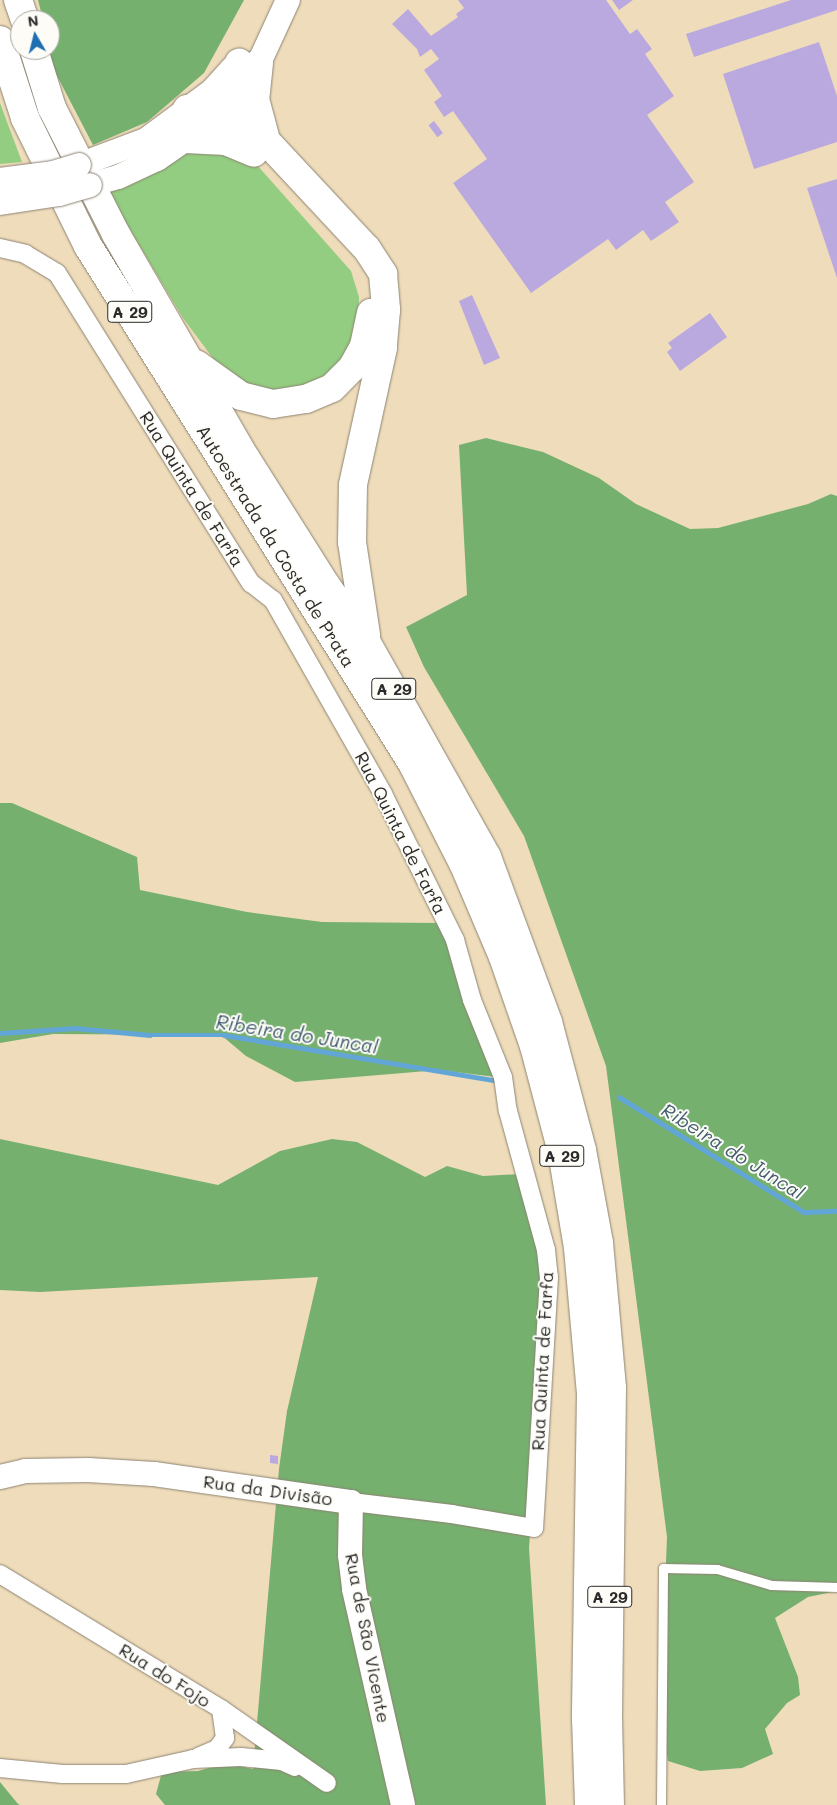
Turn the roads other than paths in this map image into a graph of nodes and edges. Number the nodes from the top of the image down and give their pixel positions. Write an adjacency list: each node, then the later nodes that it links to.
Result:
1 (274, 0): 5 (street)
2 (288, 0): 5 (street)
3 (0, 40): 27 (highway, Autoestrada da Costa de Prata / A 29)
4 (37, 60): 14 (highway, Autoestrada da Costa de Prata / A 29)
5 (249, 63): 6 (highway); 7 (street); 9 (highway)
6 (224, 107): 7 (highway); 8 (street); 9 (highway)
7 (187, 109): 10 (street)
8 (185, 139): 9 (highway); 10 (street)
9 (261, 147): 14 (highway); 15 (highway)
10 (151, 149): 11 (street, bridge); 12 (street, bridge)
11 (0, 180)
12 (0, 203)
13 (0, 248): 18 (street, Rua Quinta de Farfa)
14 (189, 359): 15 (highway, Autoestrada da Costa de Prata / A 29)
15 (367, 643): 28 (highway, Autoestrada da Costa de Prata / A 29)
16 (0, 1477): 17 (street, Rua da Divisão)
17 (351, 1502): 18 (street, Rua da Divisão); 24 (street, Rua de São Vicente)
18 (534, 1528)
19 (0, 1574): 21 (street, Rua do Fojo)
20 (837, 1586): 29 (lane)
21 (221, 1709): 22 (street); 22 (street, Rua do Fojo)
22 (193, 1760): 23 (street)
23 (0, 1768)
24 (397, 1774): 25 (street, Rua de São Vicente); 26 (street, Rua de São Vicente)
25 (398, 1805)
26 (403, 1805)
27 (589, 1805)
28 (610, 1805)
29 (661, 1805)

